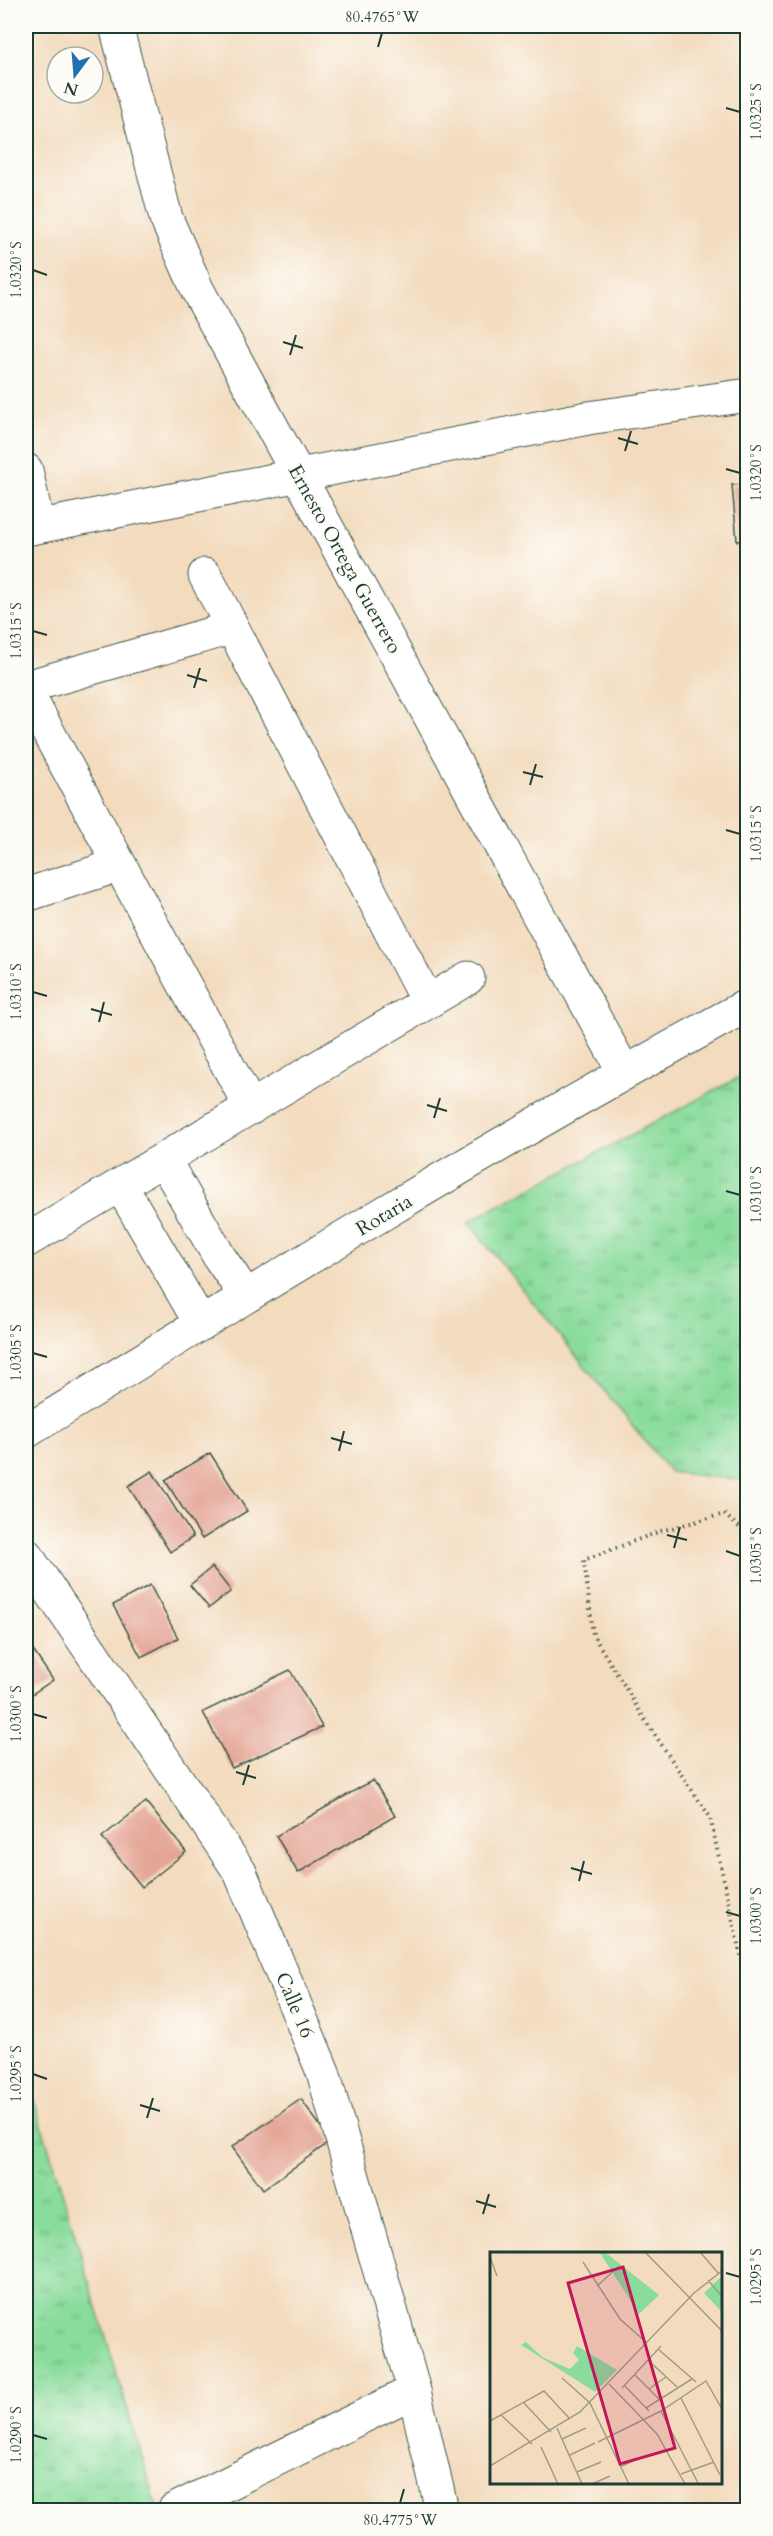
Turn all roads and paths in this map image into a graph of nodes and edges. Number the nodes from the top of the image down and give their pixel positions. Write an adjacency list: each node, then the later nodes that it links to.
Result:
1 (116, 26): 4 (street, Ernesto Ortega Guerrero)
2 (747, 395): 4 (street)
3 (26, 470): 5 (street)
4 (300, 476): 5 (street); 14 (street, Ernesto Ortega Guerrero)
5 (32, 528)
6 (205, 575): 7 (street)
7 (231, 627): 8 (street); 12 (street)
8 (26, 689): 9 (street)
9 (119, 865): 10 (street); 15 (street)
10 (26, 895)
11 (468, 978): 12 (street)
12 (427, 1001): 15 (street)
13 (747, 1005): 14 (street, Rotaria)
14 (624, 1072): 19 (street, Rotaria)
15 (251, 1108): 16 (street)
16 (164, 1160): 17 (street); 19 (street)
17 (121, 1186): 18 (street); 20 (street)
18 (26, 1240)
19 (246, 1296): 20 (street, Rotaria)
20 (201, 1324): 21 (street, Rotaria)
21 (26, 1432)
22 (747, 1535): 24 (path)
23 (26, 1555): 25 (street, Calle 16)
24 (747, 1990)
25 (414, 2391): 26 (street); 27 (street, Calle 16)
26 (174, 2511)
27 (442, 2511)

